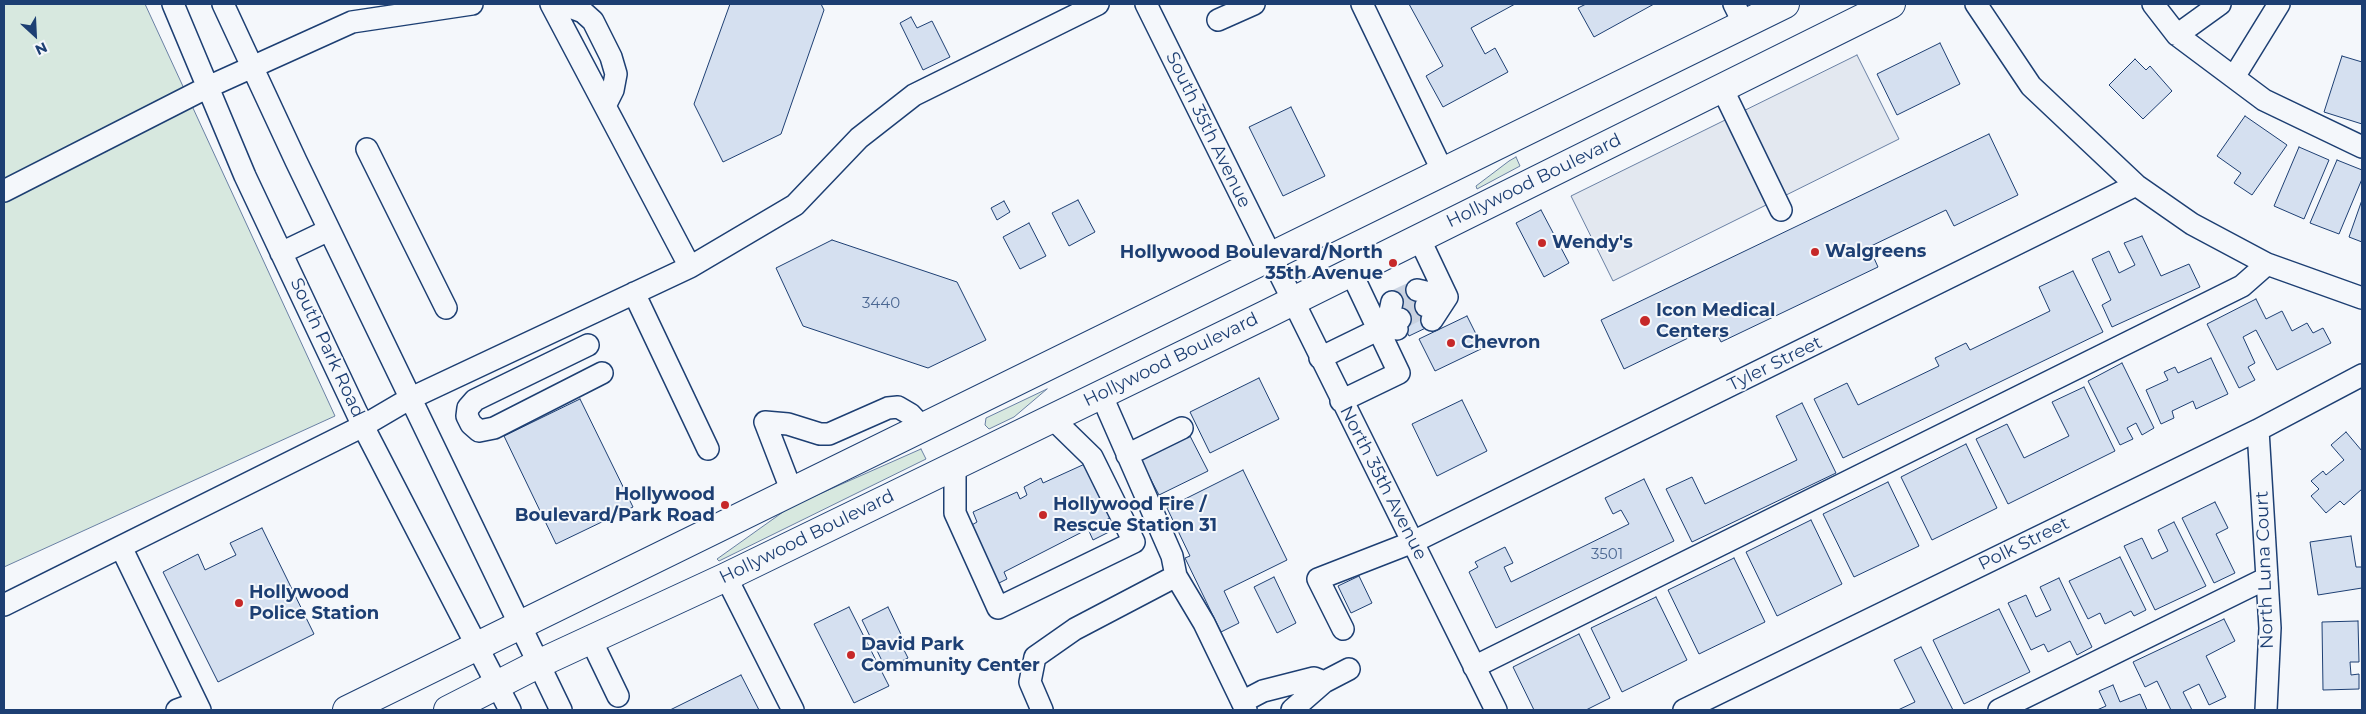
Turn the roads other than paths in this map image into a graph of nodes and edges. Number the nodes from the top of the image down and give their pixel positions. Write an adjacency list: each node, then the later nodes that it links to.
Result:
1 (173, 4): 21 (street, South Park Road)
2 (223, 4): 19 (street)
3 (472, 4): 19 (street)
4 (551, 4): 23 (street)
5 (562, 4): 23 (street)
6 (1098, 4): 35 (street)
7 (1254, 4): 17 (street)
8 (1362, 4): 26 (street)
9 (1785, 4): 16 (highway)
10 (1891, 4): 22 (highway, Hollywood Boulevard)
11 (1976, 4): 27 (street)
12 (2153, 4): 18 (street)
13 (2220, 4): 18 (street)
14 (2279, 4): 20 (street)
15 (1153, 6): 33 (street, South 35th Avenue)
16 (1739, 14): 26 (highway)
17 (1218, 20)
18 (2177, 34): 20 (street)
19 (252, 67): 21 (street); 30 (street)
20 (2234, 78): 24 (street)
21 (208, 87): 28 (street); 32 (street, South Park Road)
22 (1722, 88): 29 (street); 31 (highway, Hollywood Boulevard)
23 (605, 106): 35 (street)
24 (2362, 147)
25 (368, 149): 41 (street)
26 (1443, 172): 33 (highway)
27 (2136, 185): 34 (street); 59 (street, Tyler Street)
28 (4, 191)
29 (1781, 210)
30 (329, 230): 32 (street); 48 (street)
31 (1419, 238): 36 (highway, Hollywood Boulevard); 38 (street)
32 (281, 252): 51 (street, South Park Road)
33 (1270, 257): 40 (street, North 35th Avenue); 52 (highway)
34 (2266, 264): 39 (street); 70 (street)
35 (690, 267): 37 (street)
36 (1351, 272): 40 (highway, Hollywood Boulevard); 42 (street)
37 (634, 293): 48 (street); 55 (street)
38 (1447, 297): 38 (street)
39 (2362, 298)
40 (1292, 301): 44 (street, North 35th Avenue); 47 (highway, Hollywood Boulevard)
41 (446, 308)
42 (1393, 322): 44 (street); 49 (street)
43 (588, 345): 45 (street)
44 (1320, 358): 49 (street, North 35th Avenue)
45 (602, 373)
46 (2362, 375): 54 (street, Polk Street)
47 (1101, 394): 50 (highway, Hollywood Boulevard); 56 (street)
48 (409, 399): 51 (street); 65 (street)
49 (1341, 401): 59 (street, North 35th Avenue)
50 (1052, 418): 57 (highway, Hollywood Boulevard); 57 (street)
51 (363, 426): 60 (street); 68 (street, South Park Road)
52 (923, 428): 58 (highway); 58 (street)
53 (1182, 428): 56 (street)
54 (2258, 430): 63 (street, North Luna Court); 85 (street, Polk Street)
55 (708, 449)
56 (1127, 455): 61 (street)
57 (955, 466): 62 (highway, Hollywood Boulevard)
58 (792, 492): 65 (highway)
59 (1413, 542): 66 (street, Tyler Street); 70 (street, North 35th Avenue)
60 (121, 547): 64 (street); 76 (street)
61 (1176, 576): 75 (street); 82 (street)
62 (726, 577): 67 (highway, Hollywood Boulevard); 81 (street)
63 (2267, 578): 86 (street); 87 (street, North Luna Court)
64 (4, 605)
65 (518, 626): 68 (highway); 69 (street)
66 (1343, 628)
67 (590, 640): 69 (highway, Hollywood Boulevard); 74 (street)
68 (477, 647): 73 (street, South Park Road); 77 (highway)
69 (538, 664): 73 (highway, Hollywood Boulevard); 80 (street)
70 (1474, 666): 84 (street, North 35th Avenue)
71 (1349, 669): 72 (street)
72 (1324, 682): 75 (street); 83 (street)
73 (498, 685): 78 (highway, Hollywood Boulevard); 79 (street, South Park Road)
74 (618, 696)
75 (1244, 706)
76 (191, 708)
77 (347, 710)
78 (448, 710)
79 (510, 710)
80 (561, 710)
81 (793, 710)
82 (1042, 710)
83 (1292, 710)
84 (1496, 710)
85 (1684, 710)
86 (1999, 710)
87 (2266, 710)

